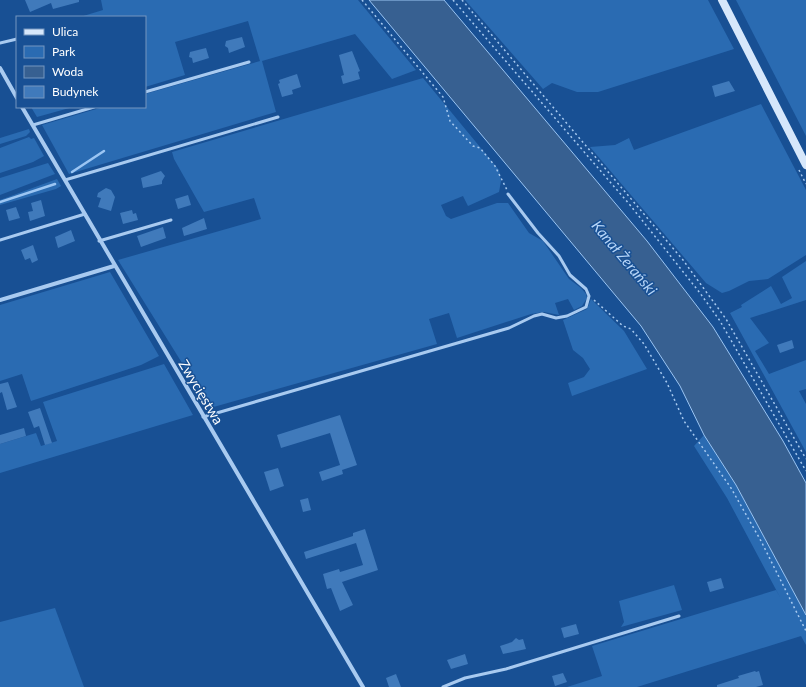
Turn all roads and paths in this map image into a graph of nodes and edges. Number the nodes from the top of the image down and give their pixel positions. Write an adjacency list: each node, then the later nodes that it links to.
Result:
1 (362, 0): 17 (path)
2 (453, 0): 27 (path)
3 (462, 0): 26 (path)
4 (722, 0): 15 (main road)
5 (16, 39): 6 (lane)
6 (0, 43)
7 (249, 62): 9 (lane)
8 (0, 68): 10 (street)
9 (146, 92)
10 (16, 96)
11 (23, 108): 14 (street, Zwycięstwa)
12 (91, 108): 14 (lane)
13 (278, 117): 16 (lane)
14 (33, 125): 16 (street, Zwycięstwa)
15 (806, 165)
16 (65, 180): 18 (street, Zwycięstwa)
17 (508, 194): 23 (lane)
18 (84, 214): 20 (lane); 21 (street, Zwycięstwa)
19 (171, 220): 21 (lane)
20 (0, 240)
21 (99, 240): 22 (street, Zwycięstwa)
22 (114, 266): 24 (street); 25 (street, Zwycięstwa)
23 (589, 296): 25 (lane); 29 (path)
24 (0, 300)
25 (203, 417): 30 (street, Zwycięstwa)
26 (806, 459)
27 (806, 471)
28 (679, 616): 31 (lane)
29 (806, 631)
30 (363, 687)
31 (443, 687)

